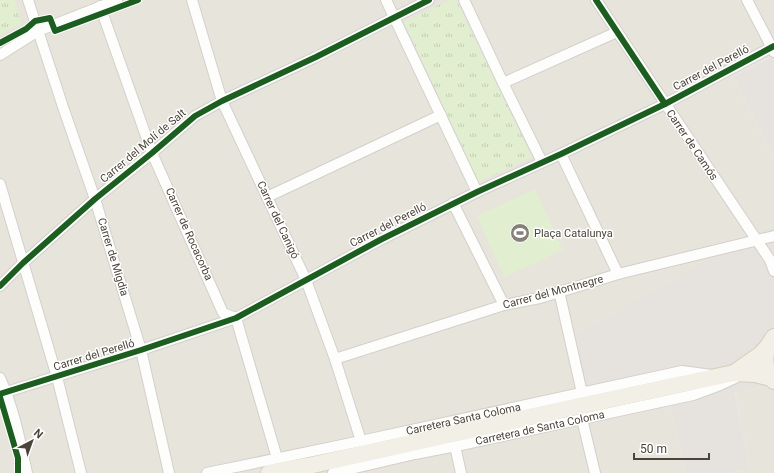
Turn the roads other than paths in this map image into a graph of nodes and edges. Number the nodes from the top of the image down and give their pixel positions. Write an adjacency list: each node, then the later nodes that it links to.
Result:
1 (28, 0): 11 (street, Carrer de Migdia)
2 (117, 0): 9 (street)
3 (192, 0): 16 (street, Carrer del Canigó)
4 (386, 0): 10 (street)
5 (429, 0): 10 (street, Carrer del Molí de Salt)
6 (464, 0): 15 (street)
7 (596, 0): 12 (street, Carrer de Camós)
8 (747, 0): 13 (street)
9 (100, 6): 11 (street); 19 (street, Carrer de Rocacorba)
10 (395, 17): 16 (street, Carrer del Molí de Salt); 18 (street)
11 (38, 31): 14 (street); 25 (street, Carrer de Migdia)
12 (618, 32): 15 (street); 17 (street, Carrer de Camós)
13 (773, 48): 17 (street, Carrer del Perelló)
14 (0, 55)
15 (503, 83): 21 (street)
16 (222, 101): 19 (street, Carrer del Molí de Salt); 24 (street, Carrer del Canigó)
17 (664, 104): 20 (street, Carrer del Perelló); 28 (street, Carrer de Camós)
18 (441, 115): 23 (street); 24 (street)
19 (152, 153): 25 (street, Carrer del Molí de Salt); 36 (street, Carrer de Rocacorba)
20 (561, 154): 21 (street, Carrer del Perelló); 31 (street)
21 (542, 162): 23 (street, Carrer del Perelló)
22 (0, 184): 29 (street)
23 (477, 192): 26 (street, Carrer del Perelló)
24 (267, 197): 32 (street, Carrer del Canigó)
25 (95, 199): 29 (street, Carrer del Molí de Salt); 38 (street, Carrer de Migdia)
26 (453, 203): 32 (street, Carrer del Perelló); 35 (street)
27 (774, 236): 28 (street, Carrer del Montnegre)
28 (756, 240): 30 (street, Carrer de Camós); 31 (street, Carrer del Montnegre)
29 (23, 263): 33 (street, Carrer del Molí de Salt); 41 (street)
30 (774, 270)
31 (618, 274): 34 (street, Carrer del Montnegre)
32 (306, 280): 36 (street, Carrer del Perelló); 39 (street, Carrer del Canigó)
33 (0, 286)
34 (559, 291): 35 (street, Carrer del Montnegre); 45 (street)
35 (504, 305): 39 (street, Carrer del Montnegre)
36 (236, 318): 38 (street, Carrer del Perelló); 49 (street)
37 (771, 341): 40 (main road); 43 (main road)
38 (142, 350): 41 (street, Carrer del Perelló); 53 (street, Carrer de Migdia)
39 (335, 359): 47 (street, Carrer del Canigó)
40 (733, 374): 43 (main road, Carretera Santa Coloma); 45 (street, Carretera Santa Coloma); 46 (street, Carretera de Santa Coloma); 55 (main road, Carretera Santa Coloma)
41 (58, 377): 44 (street, Carrer del Perelló); 52 (street)
42 (0, 378): 44 (street)
43 (773, 380)
44 (3, 393): 51 (street)
45 (582, 393): 47 (street, Carretera Santa Coloma)
46 (582, 419): 48 (street, Carretera de Santa Coloma); 58 (street)
47 (360, 441): 49 (street, Carretera Santa Coloma)
48 (455, 446): 50 (street, Carretera de Santa Coloma); 57 (street)
49 (277, 458): 54 (street, Carretera Santa Coloma)
50 (371, 469): 56 (street, Carretera de Santa Coloma)
51 (27, 473)
52 (81, 473)
53 (169, 473)
54 (207, 473)
55 (269, 473)
56 (333, 473)
57 (461, 473)
58 (595, 473)

